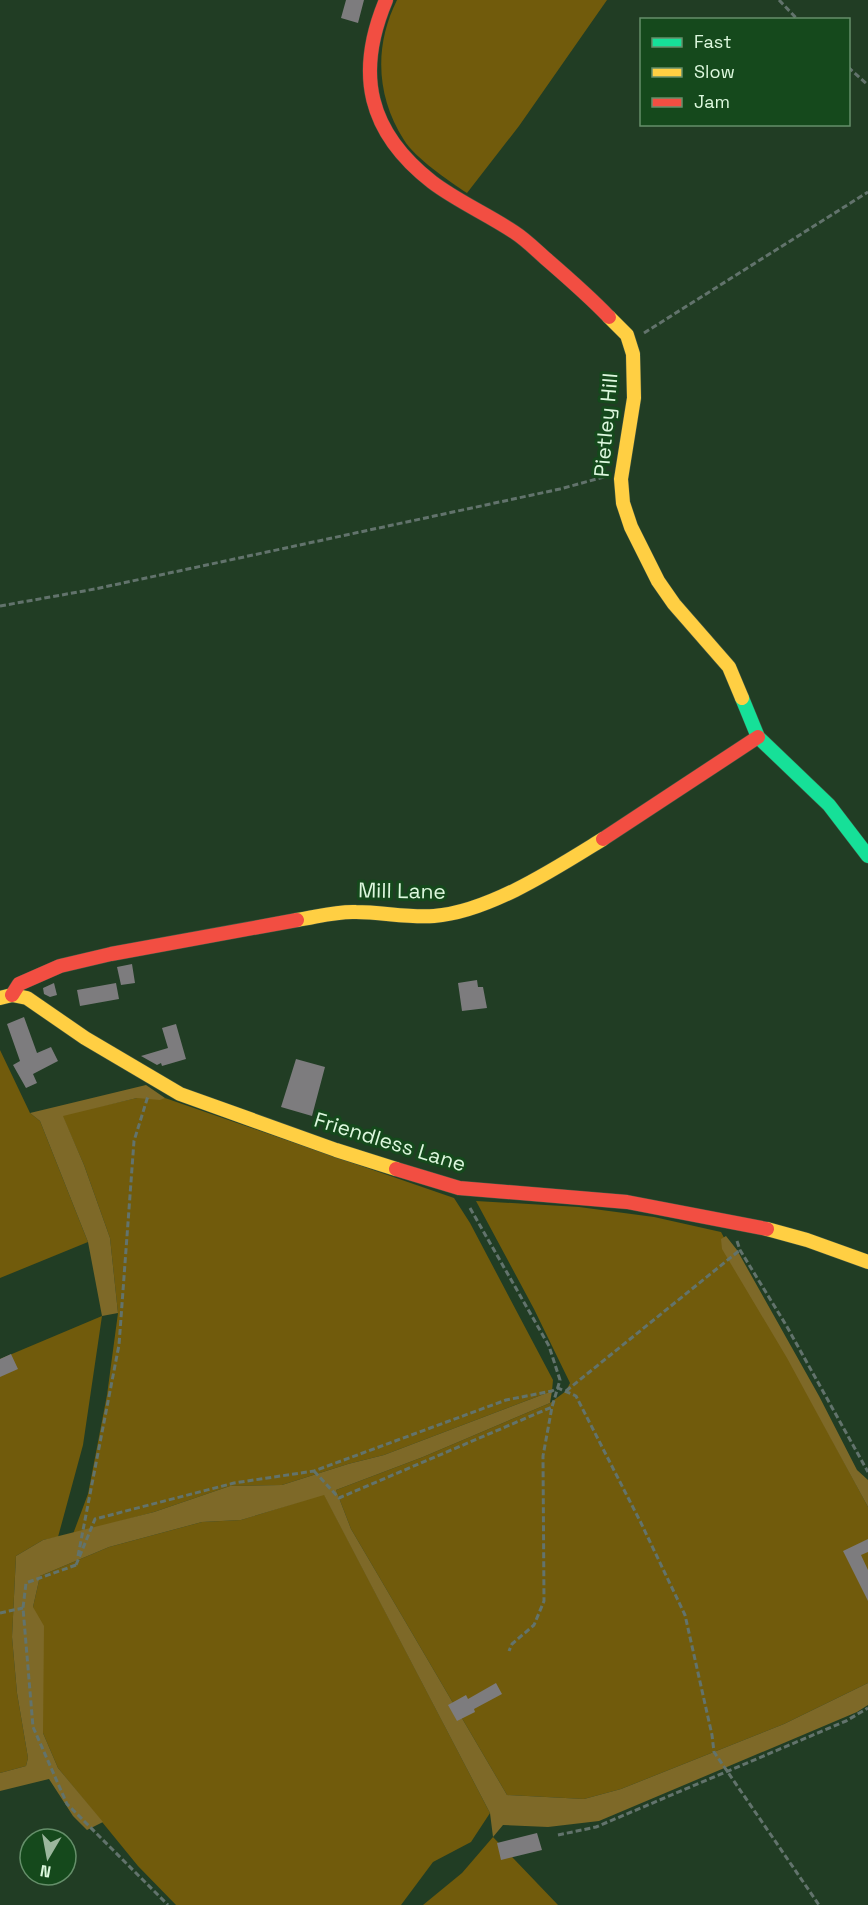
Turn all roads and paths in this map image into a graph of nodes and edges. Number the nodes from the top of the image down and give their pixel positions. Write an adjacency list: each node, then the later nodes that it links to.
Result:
1 (386, 0): 7 (street)
2 (779, 0): 3 (path)
3 (796, 18)
4 (850, 68): 5 (path)
5 (868, 85)
6 (868, 192): 7 (path)
7 (630, 342): 8 (street, Pietley Hill)
8 (621, 479): 9 (path); 10 (street, Pietley Hill)
9 (0, 606)
10 (758, 737): 11 (street, Pietley Hill); 12 (street, Mill Lane)
11 (868, 856)
12 (6, 997): 13 (street, Friendless Lane)
13 (153, 1080): 14 (street, Friendless Lane); 23 (path)
14 (459, 1188): 15 (street, Friendless Lane); 18 (path)
15 (732, 1221): 16 (path); 17 (street, Friendless Lane)
16 (740, 1250): 19 (path); 22 (path)
17 (868, 1262)
18 (558, 1388): 19 (path); 20 (path); 21 (path)
19 (566, 1391): 28 (path)
20 (552, 1407): 21 (path); 26 (path)
21 (314, 1471): 23 (path)
22 (868, 1472)
23 (76, 1565): 24 (path)
24 (22, 1608): 25 (path); 30 (path)
25 (0, 1613)
26 (509, 1651)
27 (868, 1708): 28 (path)
28 (727, 1772): 29 (path); 31 (path)
29 (558, 1836)
30 (168, 1905)
31 (819, 1905)

